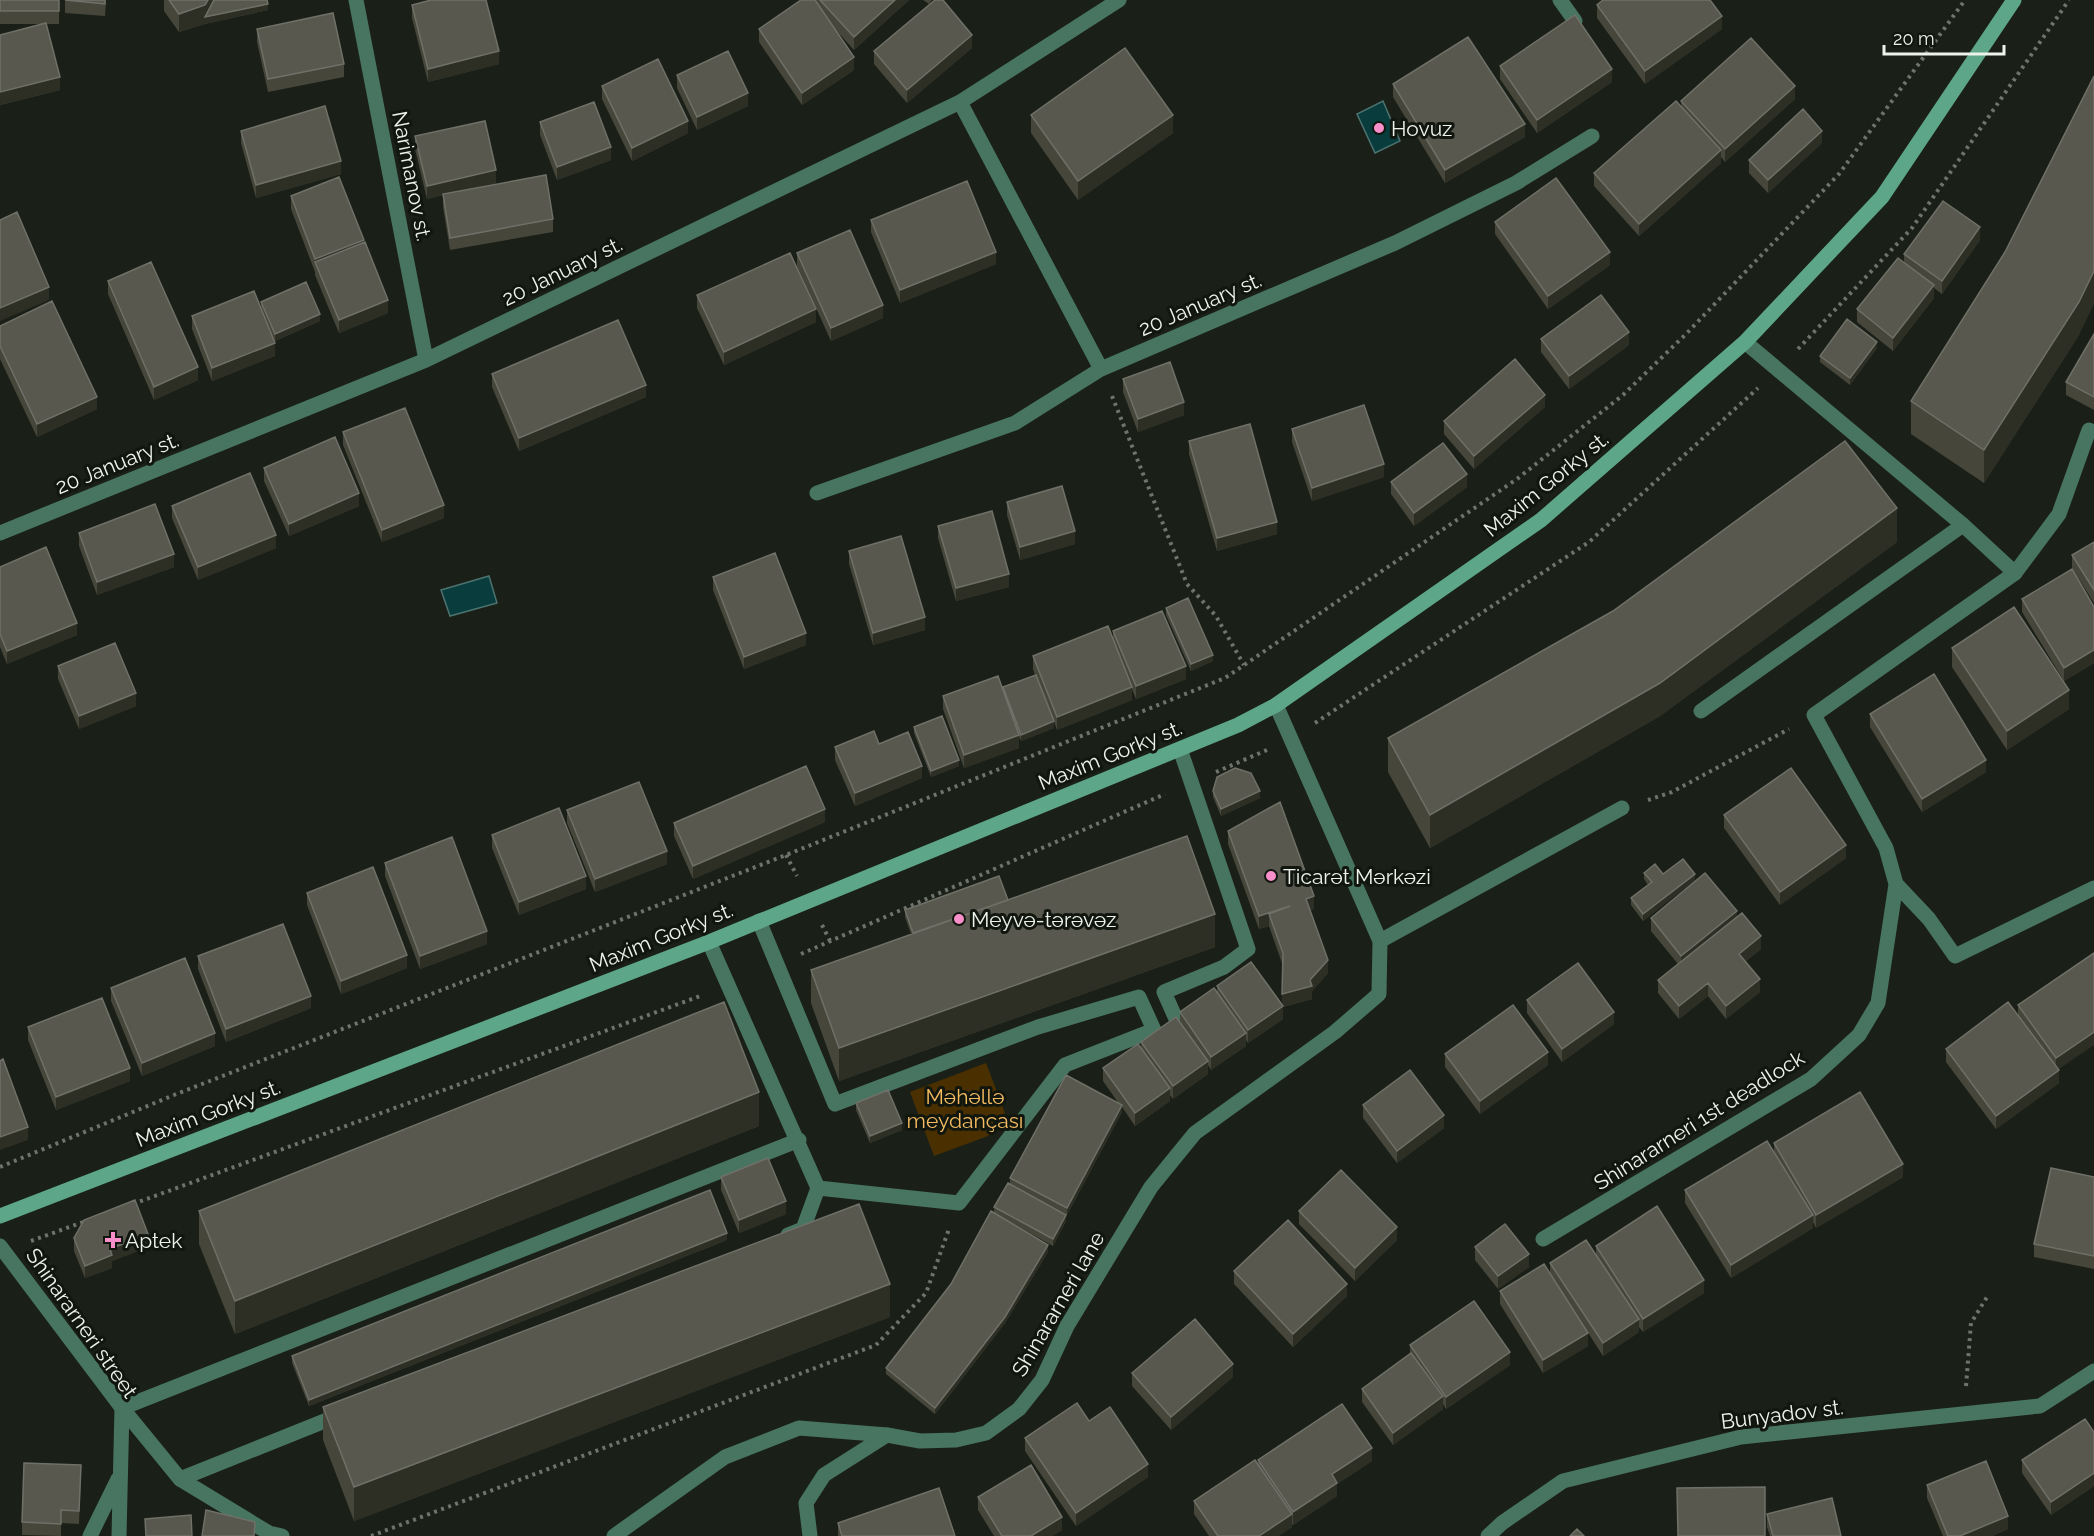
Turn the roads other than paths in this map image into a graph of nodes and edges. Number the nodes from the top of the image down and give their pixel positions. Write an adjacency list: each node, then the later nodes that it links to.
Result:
1 (356, 0): 11 (street, Narimanov st.)
2 (1092, 0): 6 (street)
3 (1119, 0): 6 (street, 20 January st.)
4 (1560, 0): 7 (street)
5 (2014, 0): 10 (main road, Maxim Gorky st.)
6 (1094, 17): 8 (street, 20 January st.)
7 (1575, 21)
8 (960, 102): 11 (street, 20 January st.); 12 (street)
9 (1592, 136): 12 (street, 20 January st.)
10 (1745, 342): 15 (street); 18 (main road, Maxim Gorky st.)
11 (426, 360): 16 (street, 20 January st.)
12 (1101, 369): 14 (street, 20 January st.)
13 (2089, 430): 17 (street)
14 (817, 493)
15 (1963, 525): 17 (street); 19 (street)
16 (0, 533)
17 (2015, 573): 22 (street, Shinararneri 1st deadlock)
18 (1276, 705): 20 (main road, Maxim Gorky st.); 25 (street)
19 (1701, 711)
20 (1180, 748): 24 (main road, Maxim Gorky st.); 27 (street)
21 (1622, 808): 25 (street)
22 (1896, 884): 23 (street, Shinararneri 1st deadlock); 31 (street, Shinararneri 1st deadlock)
23 (2094, 888)
24 (759, 921): 26 (main road, Maxim Gorky st.); 29 (street)
25 (1380, 941): 37 (street, Shinararneri lane)
26 (709, 942): 28 (street); 30 (main road, Maxim Gorky st.)
27 (1176, 1019)
28 (799, 1140): 29 (street); 36 (street)
29 (818, 1188): 32 (street)
30 (0, 1216)
31 (1543, 1239)
32 (770, 1242)
33 (3, 1248): 36 (street, Shinararneri street)
34 (2094, 1371): 45 (street, Bunyadov st.)
35 (358, 1407): 39 (street)
36 (122, 1408): 38 (street, Shinararneri street); 39 (street)
37 (887, 1435): 43 (street, Shinararneri lane); 44 (street)
38 (119, 1477): 40 (street); 41 (street, Shinararneri street)
39 (180, 1479): 42 (street)
40 (90, 1536)
41 (119, 1536)
42 (282, 1536)
43 (614, 1536)
44 (810, 1536)
45 (1488, 1536)

